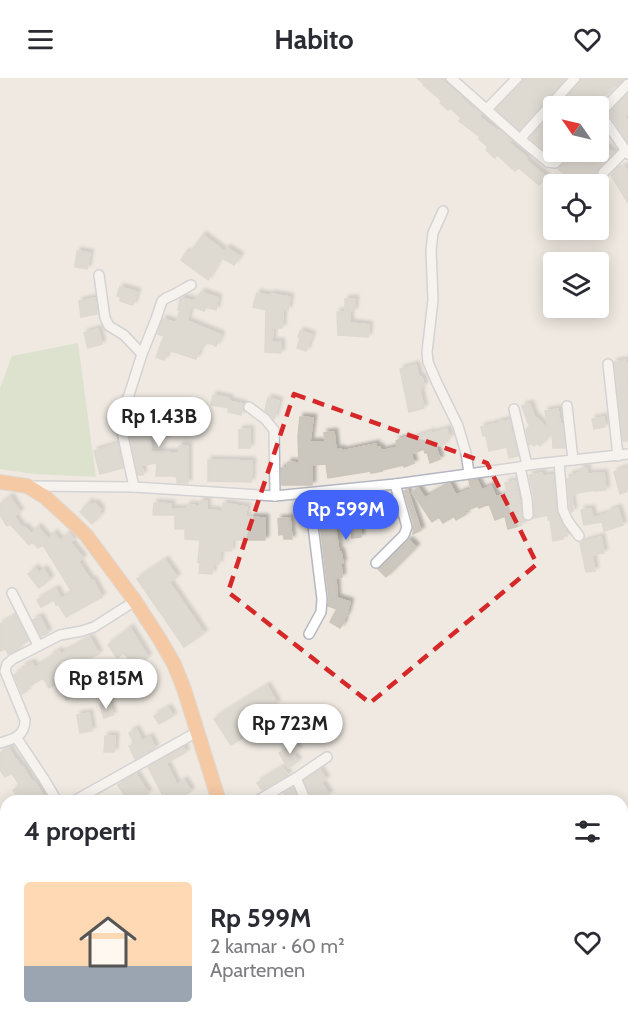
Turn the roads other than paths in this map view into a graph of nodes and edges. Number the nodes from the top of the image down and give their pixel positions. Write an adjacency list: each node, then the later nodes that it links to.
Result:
1 (517, 78): 6 (street)
2 (575, 78): 8 (street)
3 (454, 79): 6 (street)
4 (628, 84): 5 (street)
5 (609, 104)
6 (487, 110): 8 (street)
7 (609, 128): 9 (street)
8 (520, 139): 10 (street)
9 (627, 152): 11 (street)
10 (543, 157)
11 (603, 173)
12 (443, 211): 25 (street)
13 (99, 275): 15 (street)
14 (191, 285): 15 (street)
15 (142, 354): 29 (street)
16 (608, 364): 21 (street)
17 (567, 406): 22 (street)
18 (249, 407): 31 (street)
19 (514, 409): 24 (street)
20 (628, 454): 21 (street)
21 (618, 456): 22 (street)
22 (573, 460): 23 (street)
23 (559, 462): 24 (street); 33 (street)
24 (524, 466): 25 (street); 32 (street)
25 (469, 473): 27 (street)
26 (0, 482): 28 (highway)
27 (395, 484): 30 (street); 34 (street)
28 (27, 486): 29 (street); 36 (highway)
29 (134, 488): 31 (street)
30 (309, 493): 31 (street); 37 (street)
31 (275, 495)
32 (528, 515)
33 (579, 536)
34 (376, 563)
35 (12, 593): 38 (street)
36 (135, 601): 38 (street); 40 (highway)
37 (309, 634)
38 (38, 645): 39 (street)
39 (3, 672): 41 (street)
40 (197, 732): 46 (street); 47 (highway)
41 (16, 737): 42 (street); 45 (street)
42 (0, 743)
43 (327, 757): 44 (street)
44 (296, 778): 48 (street); 49 (street)
45 (53, 795)
46 (85, 795)
47 (217, 795)
48 (267, 795)
49 (303, 795)

